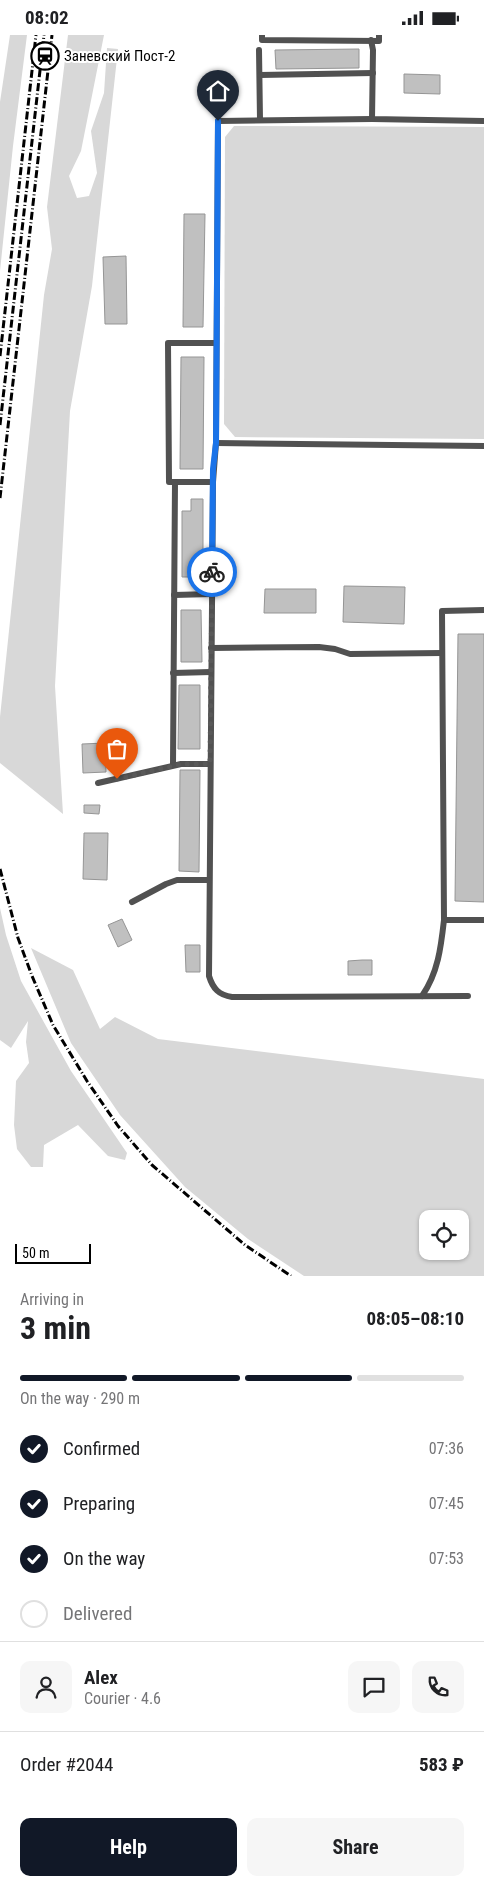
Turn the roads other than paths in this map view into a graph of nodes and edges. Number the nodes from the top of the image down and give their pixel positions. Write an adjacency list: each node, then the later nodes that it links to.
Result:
1 (262, 35): 3 (lane)
2 (379, 35): 3 (lane)
3 (371, 40): 5 (lane)
4 (260, 50): 6 (lane)
5 (372, 73): 6 (lane); 7 (lane)
6 (260, 75): 8 (lane)
7 (372, 119): 8 (lane); 9 (lane)
8 (260, 120): 10 (lane)
9 (484, 121)
10 (216, 343): 11 (lane); 13 (lane)
11 (216, 443): 12 (lane); 14 (lane)
12 (484, 446)
13 (175, 482): 14 (lane); 15 (lane)
14 (212, 482): 16 (lane)
15 (174, 595): 16 (lane); 21 (lane)
16 (212, 595): 18 (lane)
17 (484, 610): 19 (lane)
18 (211, 648): 19 (lane); 20 (lane)
19 (442, 653): 27 (lane)
20 (211, 672): 21 (lane); 22 (lane)
21 (173, 673): 23 (lane)
22 (210, 764): 23 (lane); 25 (lane)
23 (173, 765): 24 (lane)
24 (98, 783)
25 (209, 881): 26 (lane); 29 (lane)
26 (132, 902)
27 (444, 920): 28 (lane); 29 (lane)
28 (484, 920)
29 (422, 997): 30 (lane)
30 (468, 997)

